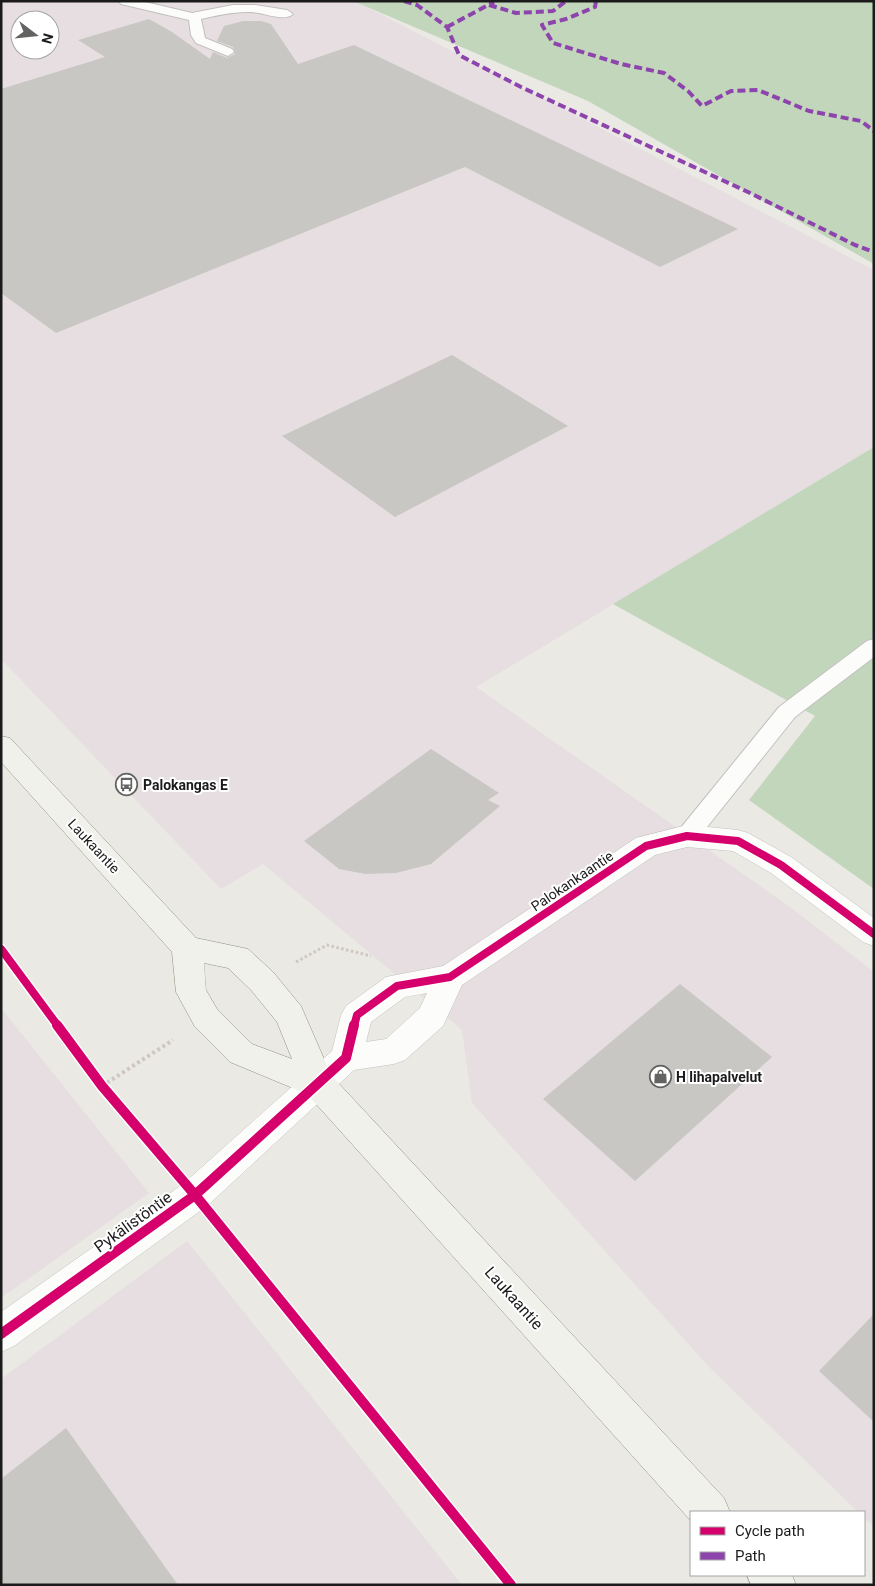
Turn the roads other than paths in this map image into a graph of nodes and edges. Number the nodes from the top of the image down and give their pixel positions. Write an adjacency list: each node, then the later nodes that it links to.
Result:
1 (125, 1): 3 (lane)
2 (287, 14): 3 (lane)
3 (192, 16): 4 (lane)
4 (228, 52)
5 (874, 646): 7 (lane)
6 (1, 745): 9 (main road, Laukaantie)
7 (687, 836): 8 (street, Palokankaantie); 10 (street, Palokankaantie)
8 (874, 934)
9 (187, 948): 12 (main road, Laukaantie); 12 (main road, Laukaantie)
10 (450, 977): 11 (street); 11 (street, Palokankaantie)
11 (346, 1058): 12 (street)
12 (318, 1084): 13 (street, Pykälistöntie); 14 (main road, Laukaantie)
13 (1, 1334)
14 (709, 1511)

